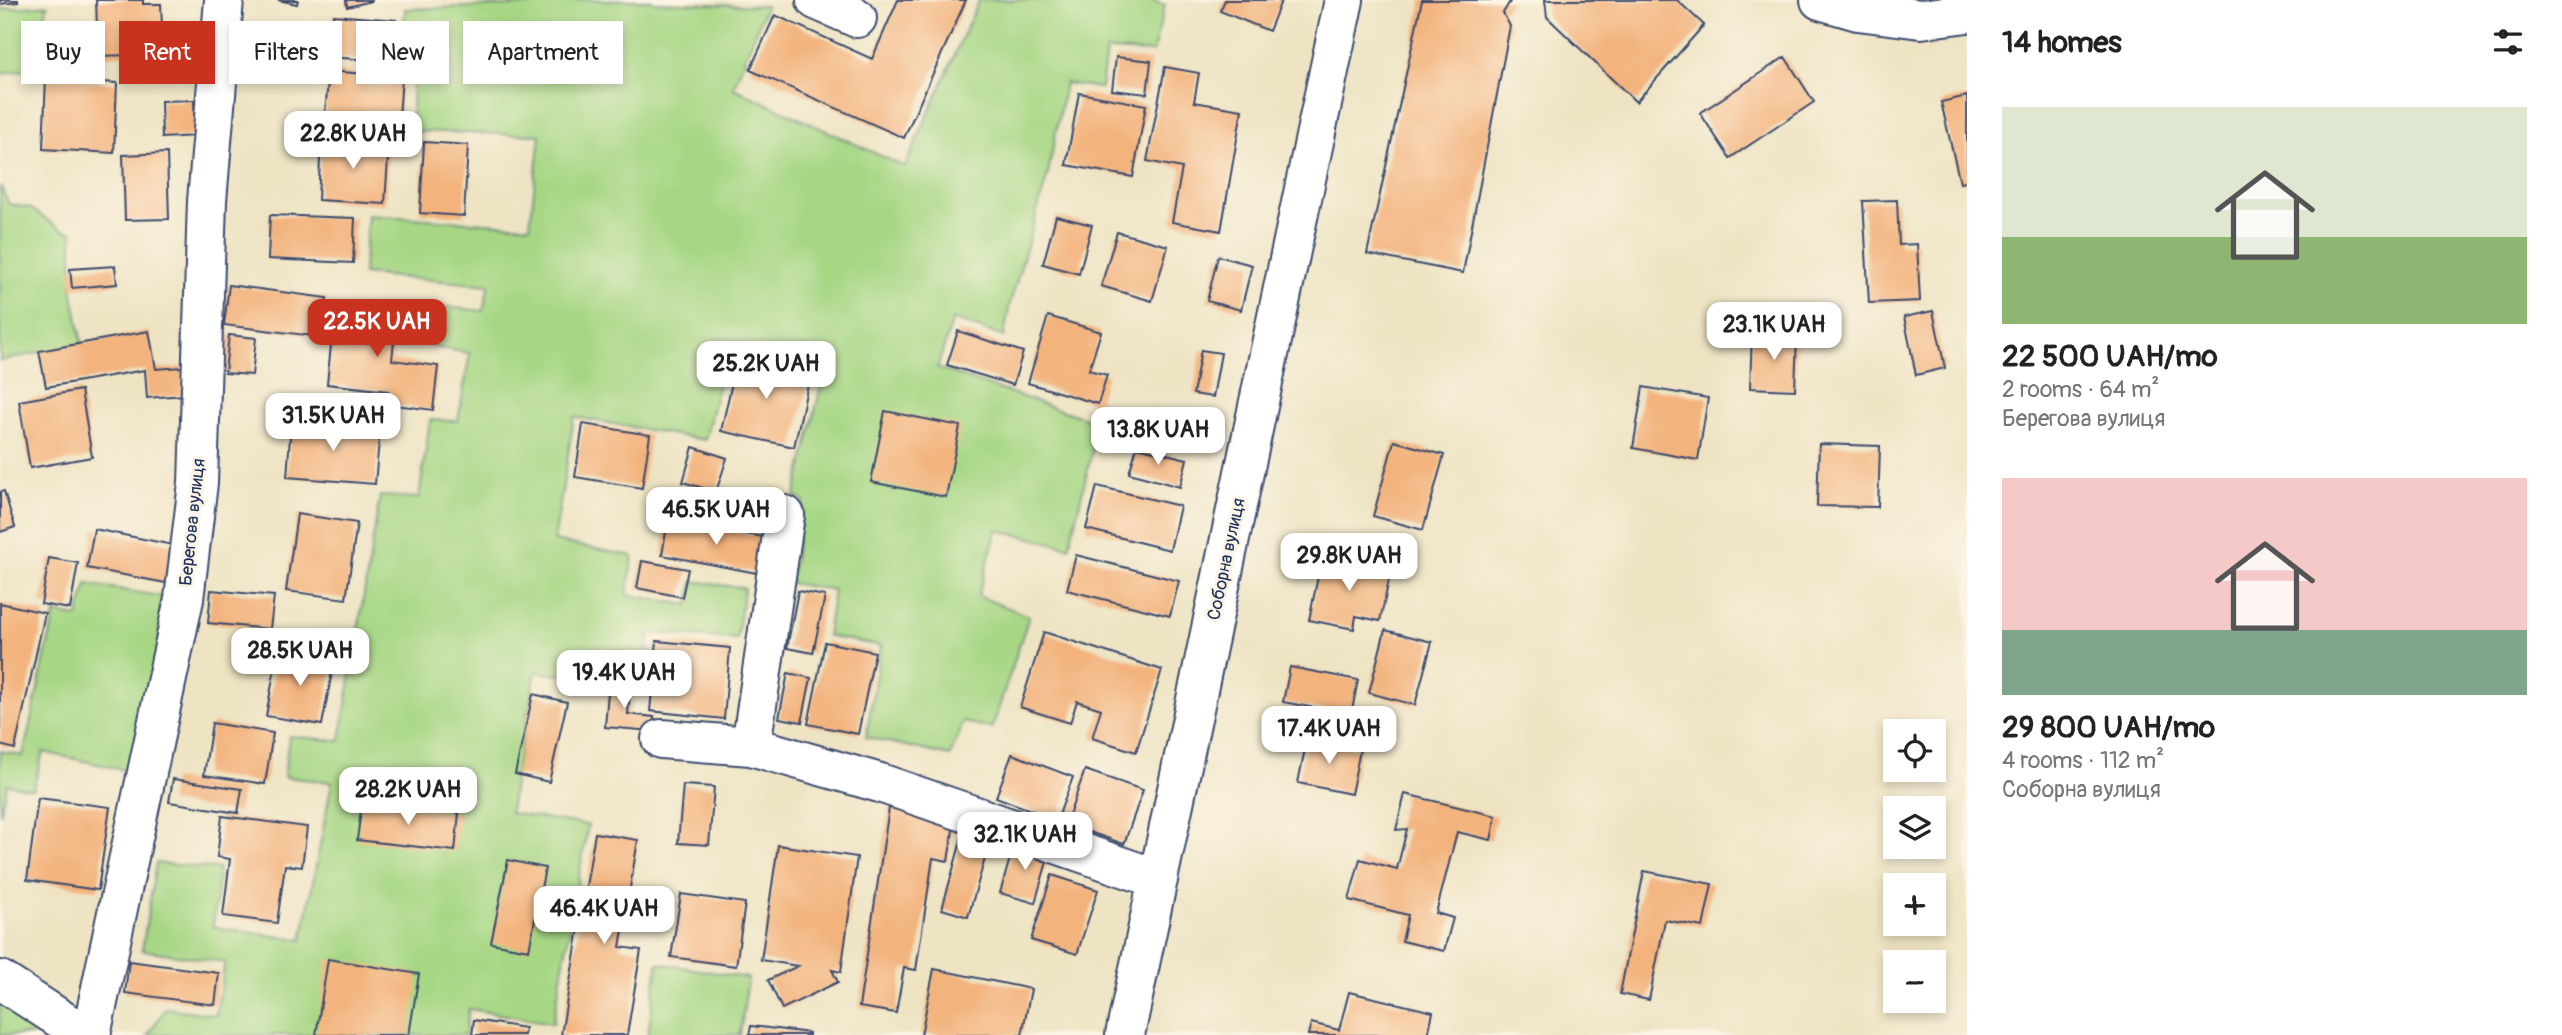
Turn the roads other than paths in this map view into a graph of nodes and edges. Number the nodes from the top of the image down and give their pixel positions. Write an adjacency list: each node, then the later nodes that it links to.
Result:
1 (224, 0): 13 (street, Берегова вулиця)
2 (816, 0): 6 (street)
3 (1344, 0): 10 (street, Соборна вулиця)
4 (1820, 0): 5 (street)
5 (1967, 13)
6 (857, 18)
7 (785, 514): 9 (street)
8 (661, 739): 9 (street)
9 (751, 746): 10 (street)
10 (1158, 879): 14 (street, Соборна вулиця)
11 (0, 979): 12 (street)
12 (85, 1035)
13 (91, 1035)
14 (1125, 1035)

